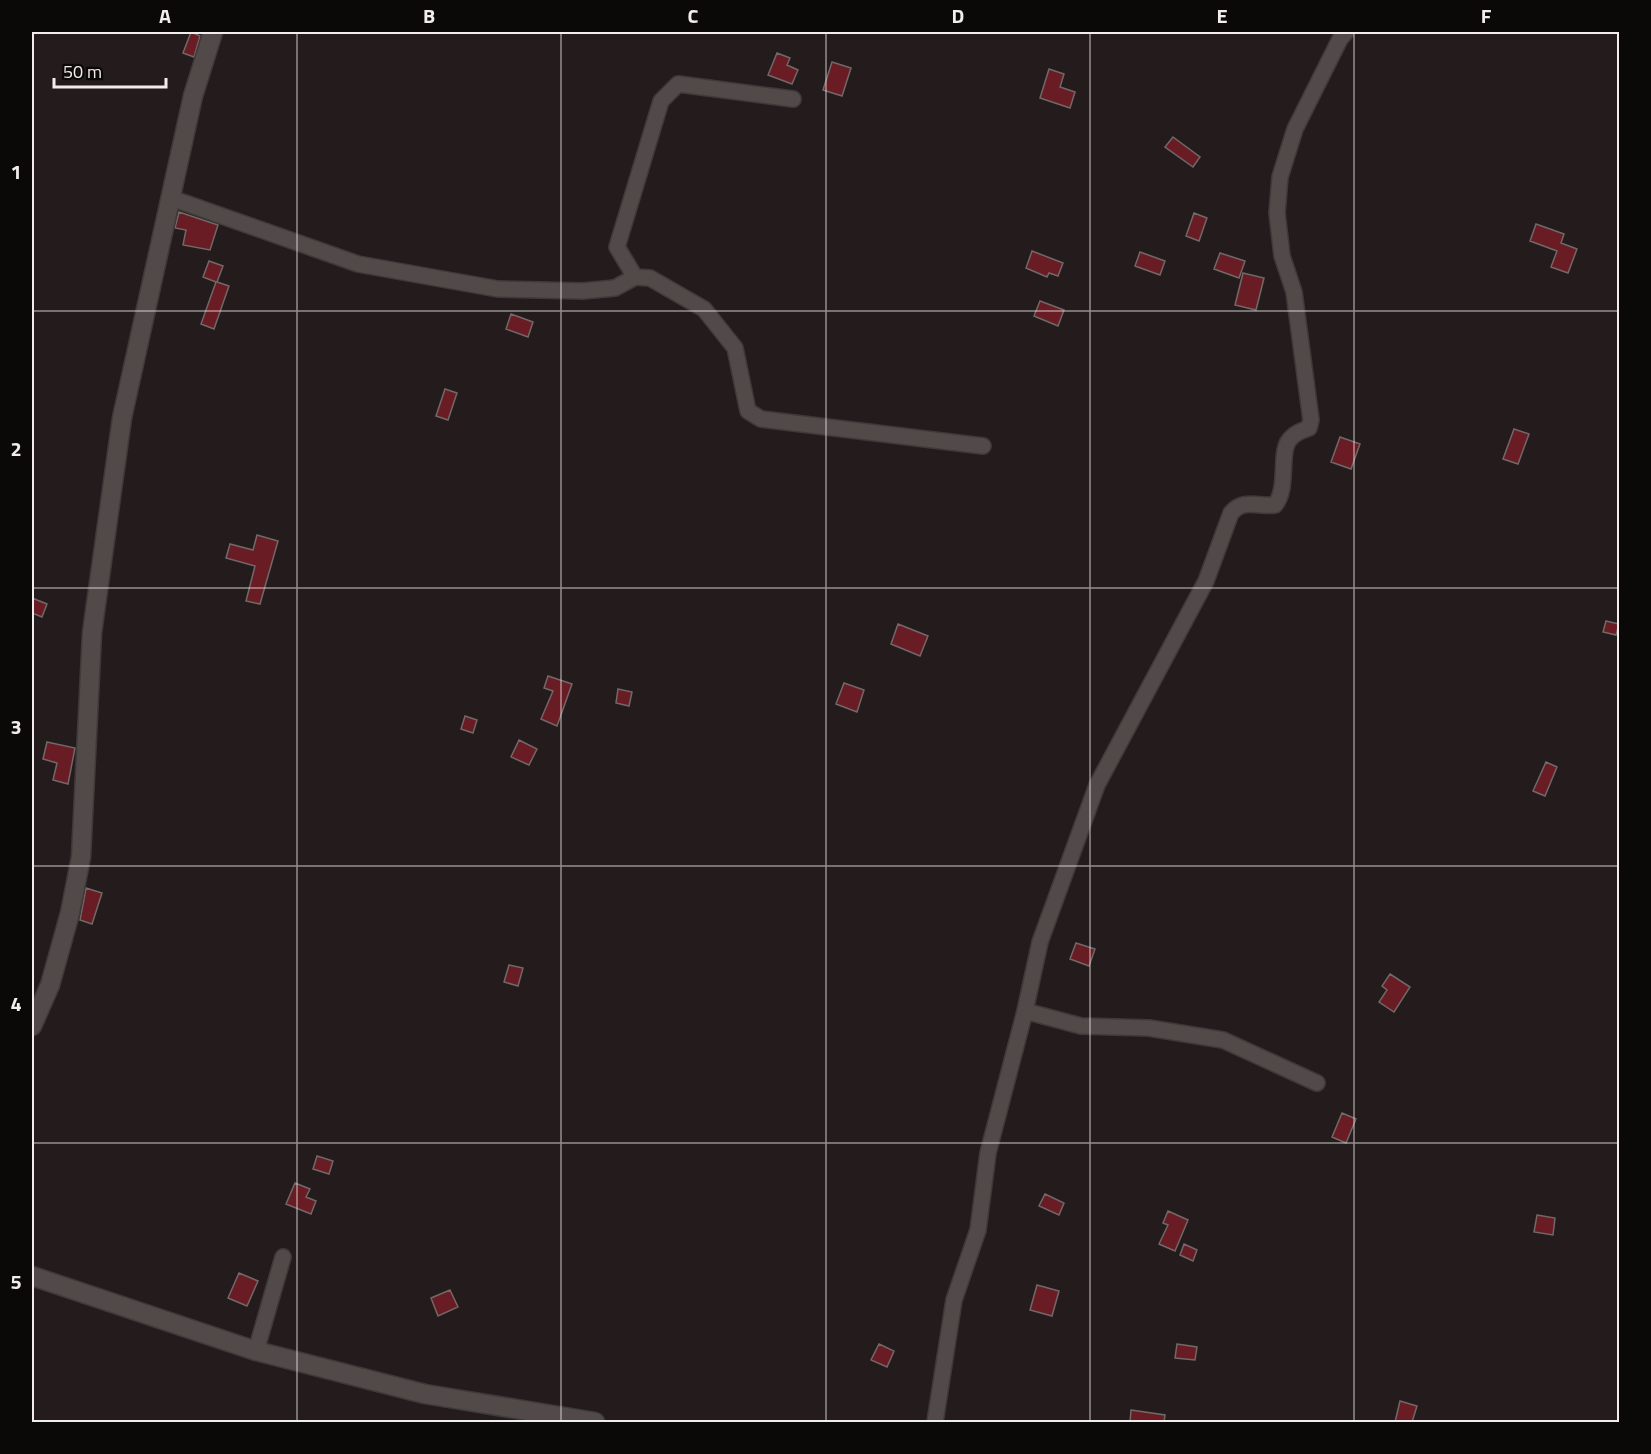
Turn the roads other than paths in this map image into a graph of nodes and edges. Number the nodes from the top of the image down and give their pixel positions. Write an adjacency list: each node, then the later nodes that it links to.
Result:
1 (213, 32): 4 (main road)
2 (1346, 32): 7 (street)
3 (793, 99): 5 (street)
4 (171, 198): 5 (street); 8 (main road)
5 (635, 277): 6 (street)
6 (982, 446)
7 (1025, 1011): 9 (street); 14 (street)
8 (32, 1026)
9 (1317, 1083)
10 (282, 1257): 12 (street)
11 (32, 1276): 12 (main road)
12 (256, 1351): 13 (main road)
13 (594, 1422)
14 (935, 1422)

